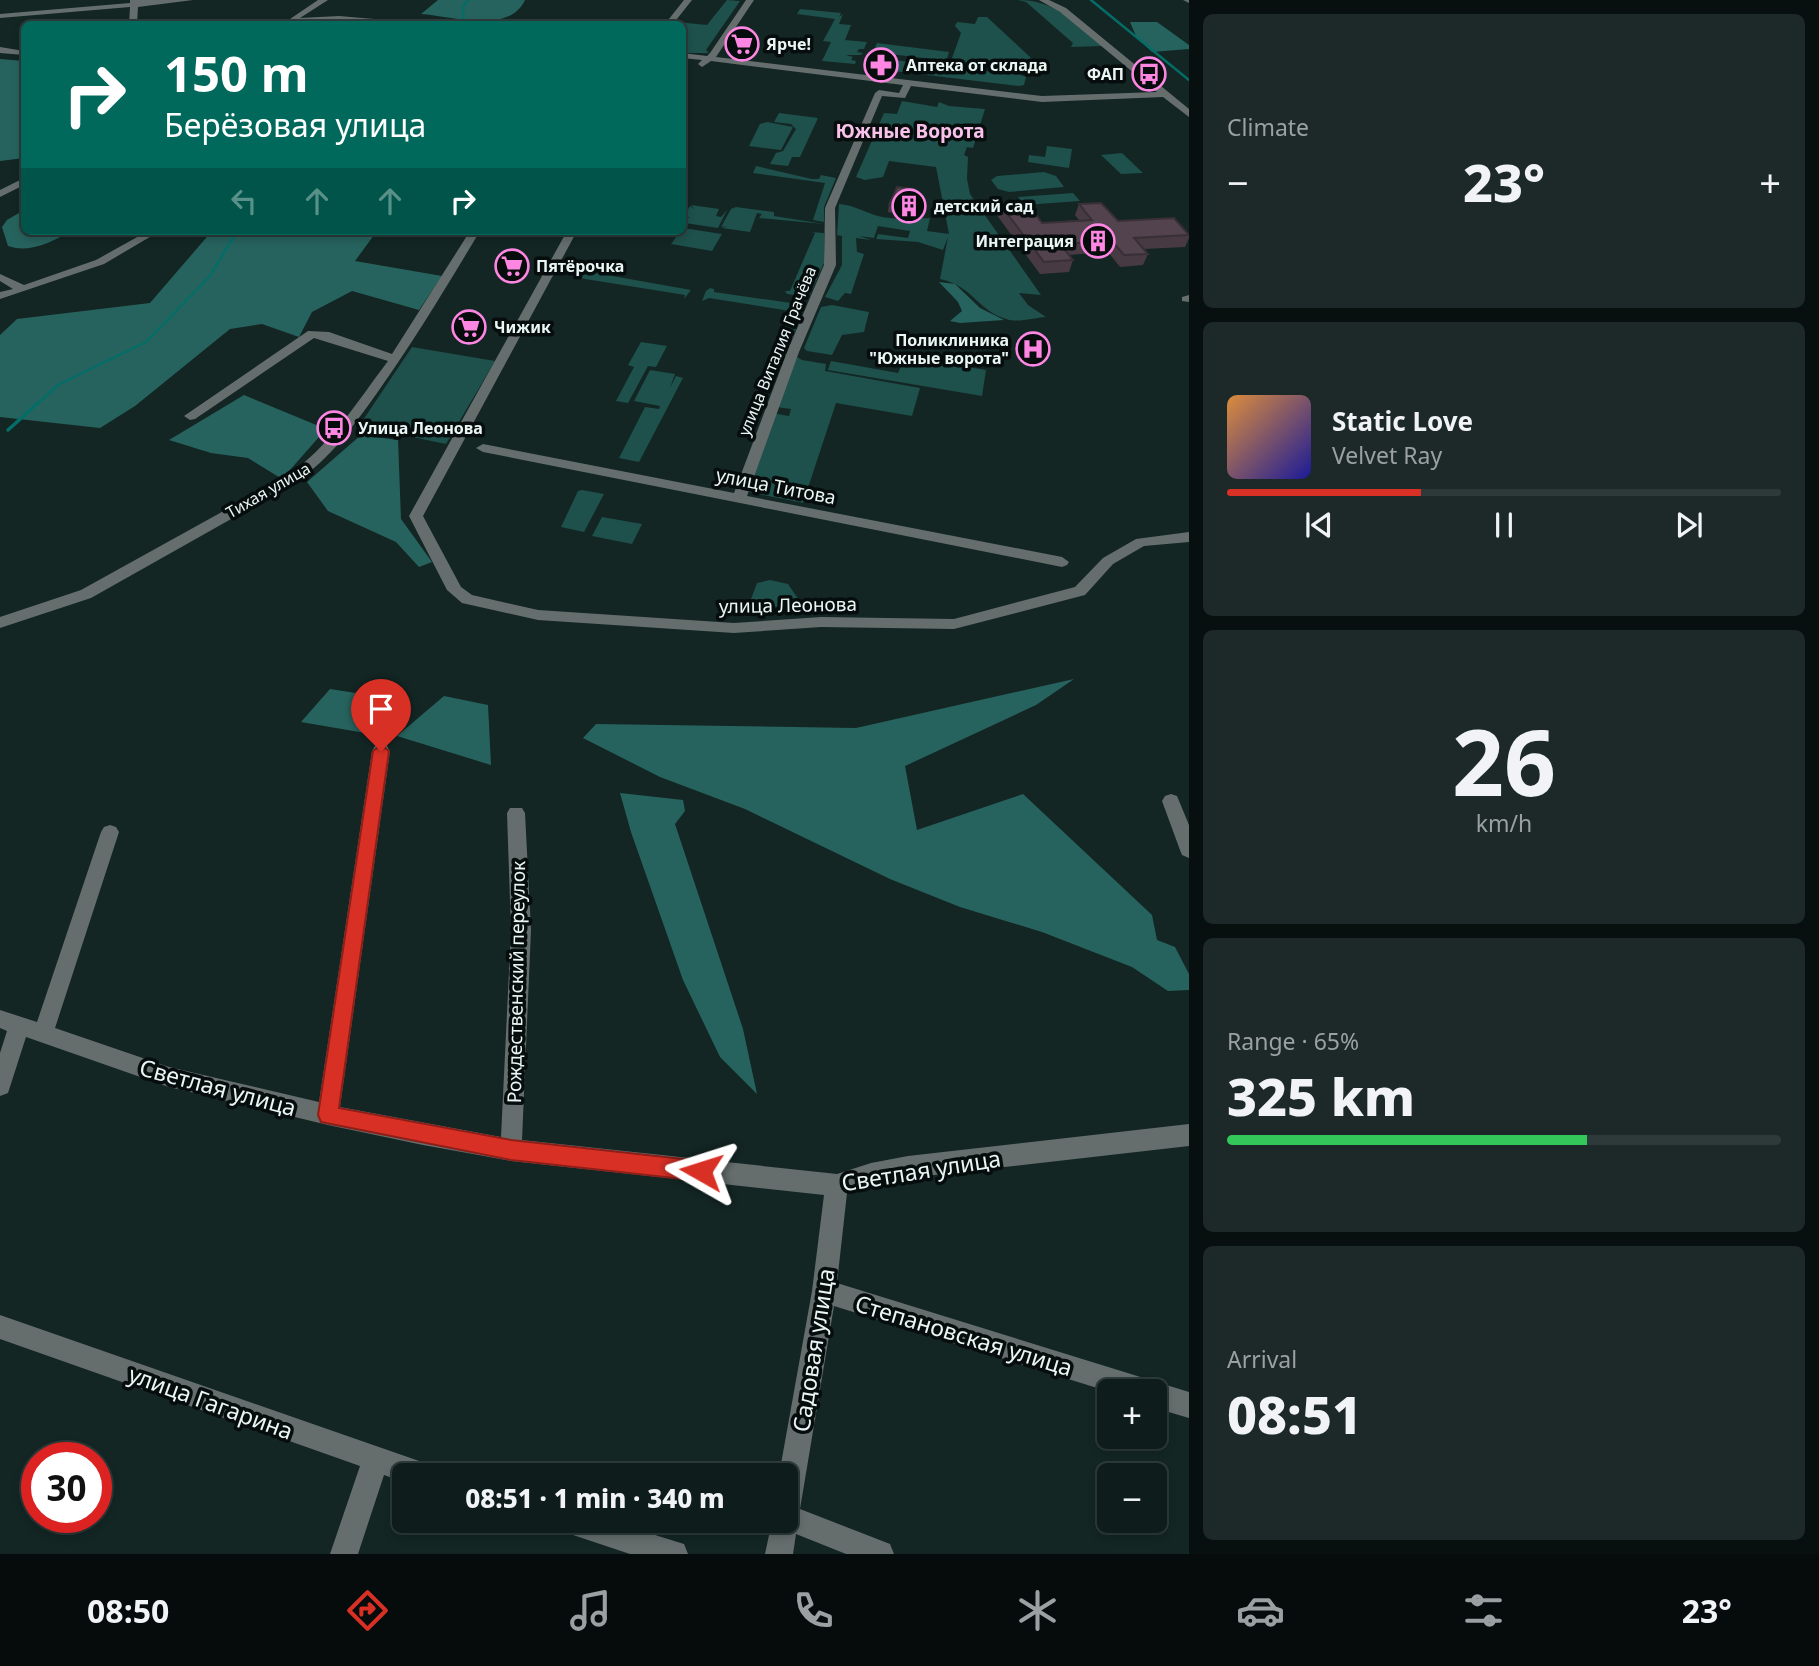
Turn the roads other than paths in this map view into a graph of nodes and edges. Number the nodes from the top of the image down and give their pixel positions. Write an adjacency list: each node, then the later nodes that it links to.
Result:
1 (189, 0): 6 (street)
2 (324, 0): 8 (street)
3 (688, 0): 12 (street)
4 (750, 0): 16 (street)
5 (1043, 0): 20 (street)
6 (134, 2): 7 (street); 9 (street)
7 (0, 16)
8 (291, 19): 10 (street); 11 (street)
9 (134, 21)
10 (271, 21)
11 (388, 21)
12 (671, 21)
13 (0, 50): 14 (street)
14 (21, 53)
15 (686, 55): 16 (street, улица Виталия Грачёва)
16 (712, 55): 17 (street); 18 (street, улица Виталия Грачёва); 19 (street)
17 (686, 63)
18 (908, 83): 20 (street, улица Виталия Грачёва); 33 (street, улица Виталия Грачёва)
19 (1113, 87)
20 (1165, 94): 21 (street)
21 (1189, 114)
22 (21, 183): 23 (street)
23 (0, 194)
24 (149, 235): 28 (street)
25 (472, 235): 30 (street, Тихая улица)
26 (570, 235): 34 (street, улица Леонова)
27 (0, 277): 28 (street)
28 (23, 289): 29 (street)
29 (0, 296)
30 (395, 359): 31 (street); 36 (street, Тихая улица)
31 (190, 416)
32 (482, 448): 33 (street, улица Титова)
33 (739, 499): 35 (street, улица Титова)
34 (1189, 537)
35 (1062, 562)
36 (0, 623)
37 (381, 751): 45 (street)
38 (1171, 801): 41 (street)
39 (516, 813): 47 (street, Рождественский переулок)
40 (110, 832): 43 (street)
41 (1189, 850)
42 (10, 1023): 43 (street, Светлая улица); 44 (street)
43 (43, 1035): 45 (street, Светлая улица)
44 (0, 1086)
45 (328, 1115): 47 (street, Светлая улица)
46 (1189, 1135): 48 (street, Светлая улица)
47 (511, 1150): 48 (street, Светлая улица)
48 (837, 1185): 49 (street, Садовая улица)
49 (824, 1291): 51 (street, Степановская улица); 55 (street, Садовая улица)
50 (0, 1327): 54 (street, улица Гагарина)
51 (1106, 1379)
52 (1167, 1399): 53 (street)
53 (1189, 1405)
54 (375, 1461): 56 (street, улица Гагарина); 60 (street)
55 (794, 1463)
56 (392, 1466)
57 (798, 1522): 63 (street)
58 (607, 1533): 61 (street)
59 (782, 1533): 62 (street, Садовая улица)
60 (344, 1554)
61 (674, 1554)
62 (779, 1554)
63 (880, 1554)

